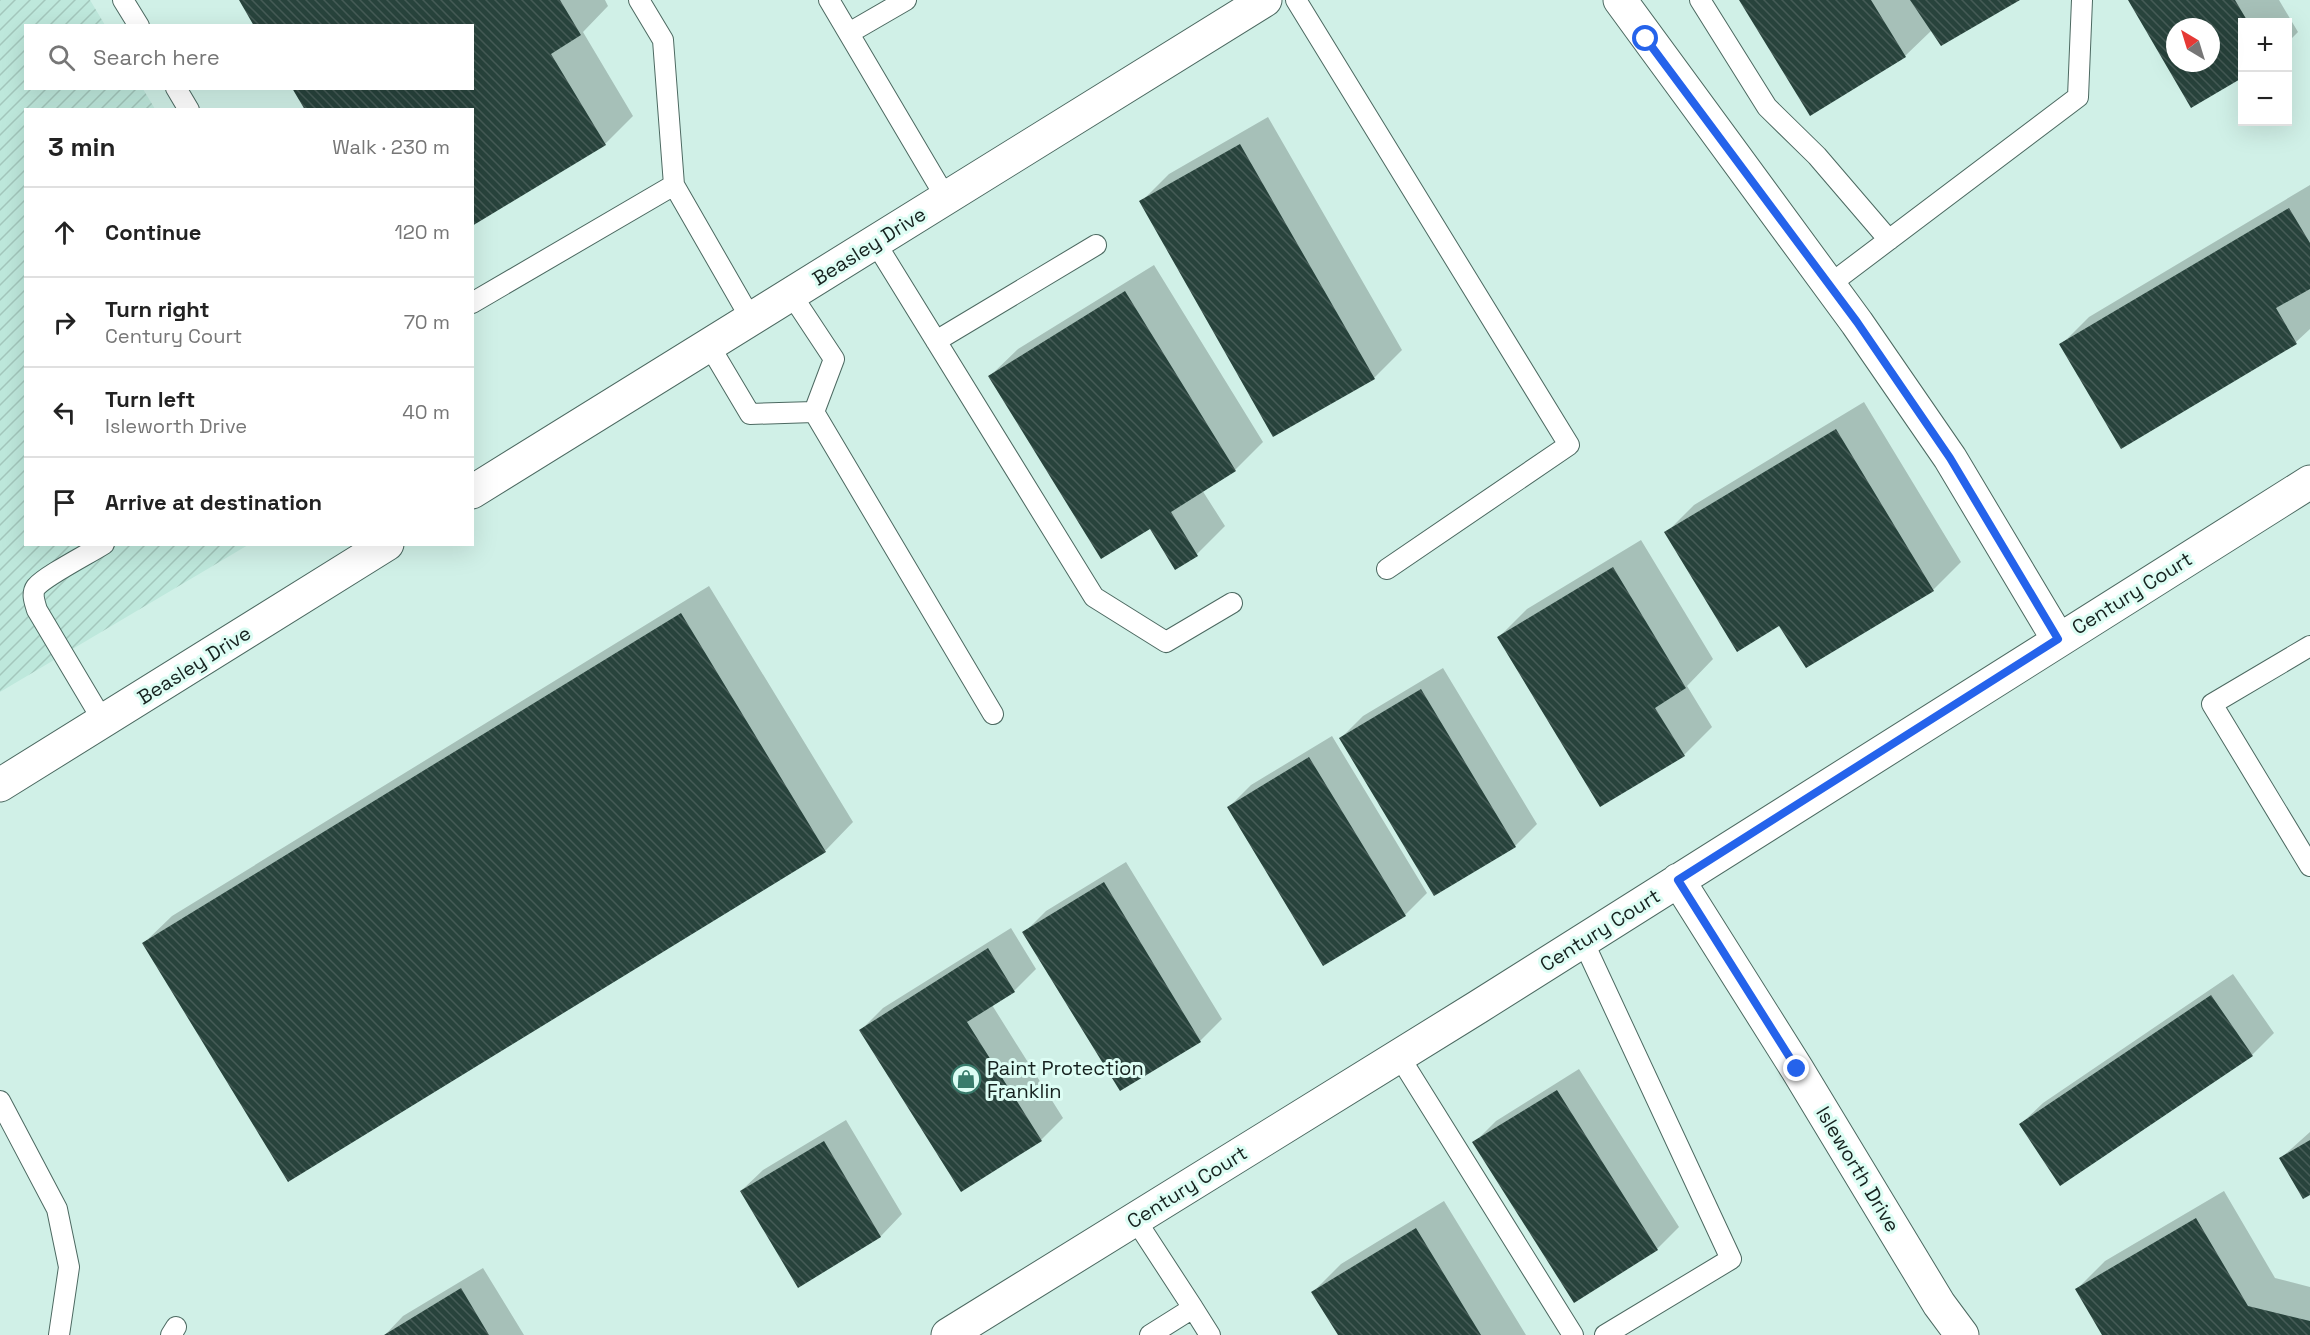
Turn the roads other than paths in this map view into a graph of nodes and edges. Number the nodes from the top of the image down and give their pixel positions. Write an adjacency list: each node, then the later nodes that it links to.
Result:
1 (123, 0): 10 (lane)
2 (639, 0): 14 (lane)
3 (829, 0): 11 (lane)
4 (906, 0): 11 (lane)
5 (1265, 0): 15 (street, Beasley Drive)
6 (1296, 0): 30 (lane)
7 (1620, 0): 19 (street)
8 (1700, 0): 16 (lane)
9 (2082, 0): 16 (lane)
10 (138, 24)
11 (849, 33): 15 (lane)
12 (177, 90): 13 (lane)
13 (188, 108)
14 (674, 185): 21 (lane); 22 (lane)
15 (946, 198): 17 (street, Beasley Drive)
16 (1889, 240): 19 (lane)
17 (875, 242): 20 (street, Beasley Drive); 23 (lane)
18 (1096, 245): 23 (lane)
19 (1829, 285): 32 (street)
20 (791, 294): 22 (street, Beasley Drive); 25 (lane)
21 (474, 302)
22 (751, 319): 24 (street, Beasley Drive)
23 (936, 341): 31 (lane)
24 (709, 345): 25 (lane); 27 (street, Beasley Drive)
25 (814, 412): 34 (lane)
26 (2310, 482): 32 (street, Century Court)
27 (474, 491)
28 (101, 546): 35 (lane)
29 (384, 546): 35 (street, Beasley Drive)
30 (1387, 569)
31 (1232, 603)
32 (2058, 639): 38 (street, Century Court)
33 (2310, 646): 37 (lane)
34 (993, 714)
35 (103, 721): 36 (street, Beasley Drive)
36 (0, 785)
37 (2310, 866)
38 (1678, 880): 39 (street, Century Court); 50 (street, Isleworth Drive)
39 (1583, 941): 40 (street, Century Court); 49 (lane)
40 (1399, 1056): 42 (street, Century Court); 48 (lane)
41 (0, 1101): 44 (lane)
42 (1135, 1219): 43 (lane); 45 (street, Century Court)
43 (1193, 1308): 46 (lane); 47 (lane)
44 (59, 1335)
45 (948, 1335)
46 (1150, 1335)
47 (1210, 1335)
48 (1573, 1335)
49 (1605, 1335)
50 (1962, 1335)

